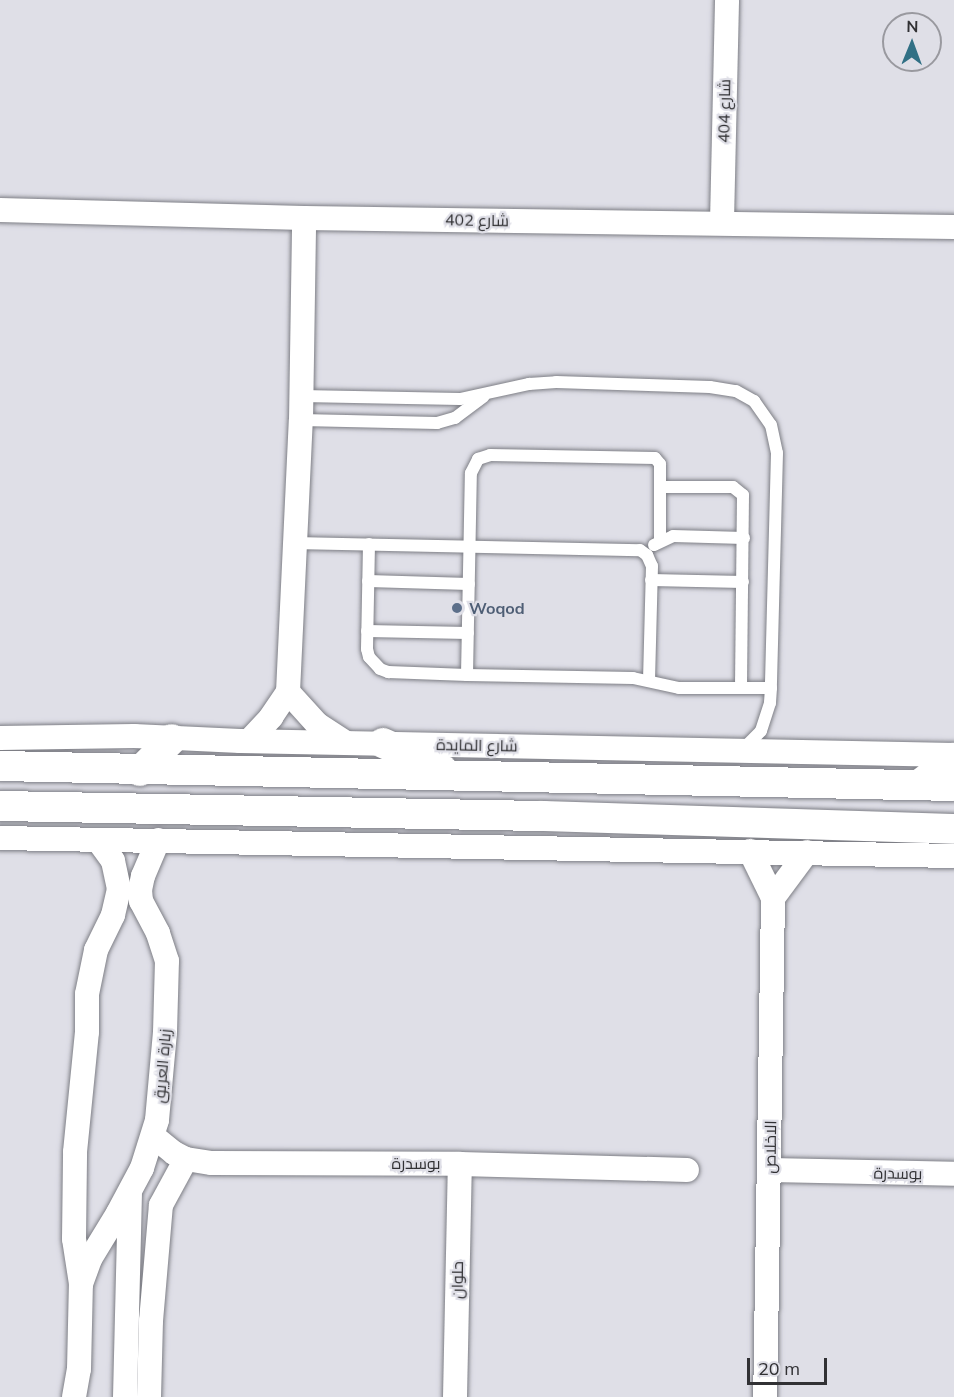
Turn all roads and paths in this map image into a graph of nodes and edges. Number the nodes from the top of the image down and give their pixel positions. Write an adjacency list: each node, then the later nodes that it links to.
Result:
1 (727, 0): 4 (street, شارع 404)
2 (0, 210): 3 (street, شارع 402)
3 (304, 218): 4 (street, شارع 402); 7 (street)
4 (722, 222): 5 (street, شارع 402)
5 (954, 227)
6 (486, 394): 7 (lane); 8 (lane); 25 (lane)
7 (302, 396): 8 (street)
8 (301, 420): 12 (street)
9 (660, 486): 10 (lane); 11 (lane); 14 (lane)
10 (744, 538): 11 (lane); 18 (lane)
11 (660, 541): 15 (lane)
12 (294, 543): 13 (lane); 26 (street)
13 (369, 544): 14 (lane); 17 (lane)
14 (470, 546): 15 (lane); 19 (lane)
15 (646, 555): 16 (lane)
16 (651, 579): 18 (lane); 23 (lane)
17 (368, 581): 19 (lane); 20 (lane)
18 (743, 582): 24 (lane)
19 (469, 584): 21 (lane)
20 (367, 631): 21 (lane); 22 (lane)
21 (468, 633): 22 (lane)
22 (467, 675): 23 (lane)
23 (649, 681): 24 (lane)
24 (741, 688): 25 (lane)
25 (771, 688): 32 (lane)
26 (288, 692): 29 (street); 30 (street)
27 (0, 738): 28 (street, شارع المايدة)
28 (172, 739): 29 (street, شارع المايدة); 35 (street)
29 (249, 741): 30 (street, شارع المايدة)
30 (347, 743): 31 (street, شارع المايدة)
31 (383, 743): 32 (street, شارع المايدة); 36 (street)
32 (742, 750): 33 (street, شارع المايدة)
33 (954, 757): 37 (street)
34 (0, 766): 35 (street, شارع المايدة)
35 (140, 771): 36 (street, شارع المايدة)
36 (453, 774): 37 (street, شارع المايدة)
37 (920, 784): 38 (street, شارع المايدة)
38 (954, 786)
39 (0, 806): 40 (street)
40 (954, 829)
41 (0, 838): 42 (street)
42 (98, 840): 43 (street); 47 (street, زبارة العريق)
43 (158, 840): 44 (street); 47 (street, زبارة العريق)
44 (750, 851): 45 (street); 48 (street, الاخلاص)
45 (807, 852): 46 (street); 48 (street)
46 (954, 856)
47 (130, 889): 49 (street, زبارة العريق); 56 (street, زبارة العريق)
48 (773, 898): 53 (street, الاخلاص)
49 (153, 1136): 50 (street, بوسدرة); 55 (street, زبارة العريق)
50 (186, 1159): 51 (street, بوسدرة); 59 (street)
51 (460, 1164): 52 (street, بوسدرة); 60 (street, حلوان)
52 (687, 1170)
53 (770, 1170): 54 (street, بوسدرة); 61 (street, الاخلاص)
54 (954, 1174)
55 (130, 1190): 56 (street, زبارة العريق); 58 (street)
56 (81, 1284): 57 (street, زبارة العريق)
57 (74, 1397)
58 (125, 1397)
59 (149, 1397)
60 (455, 1397)
61 (765, 1397)

